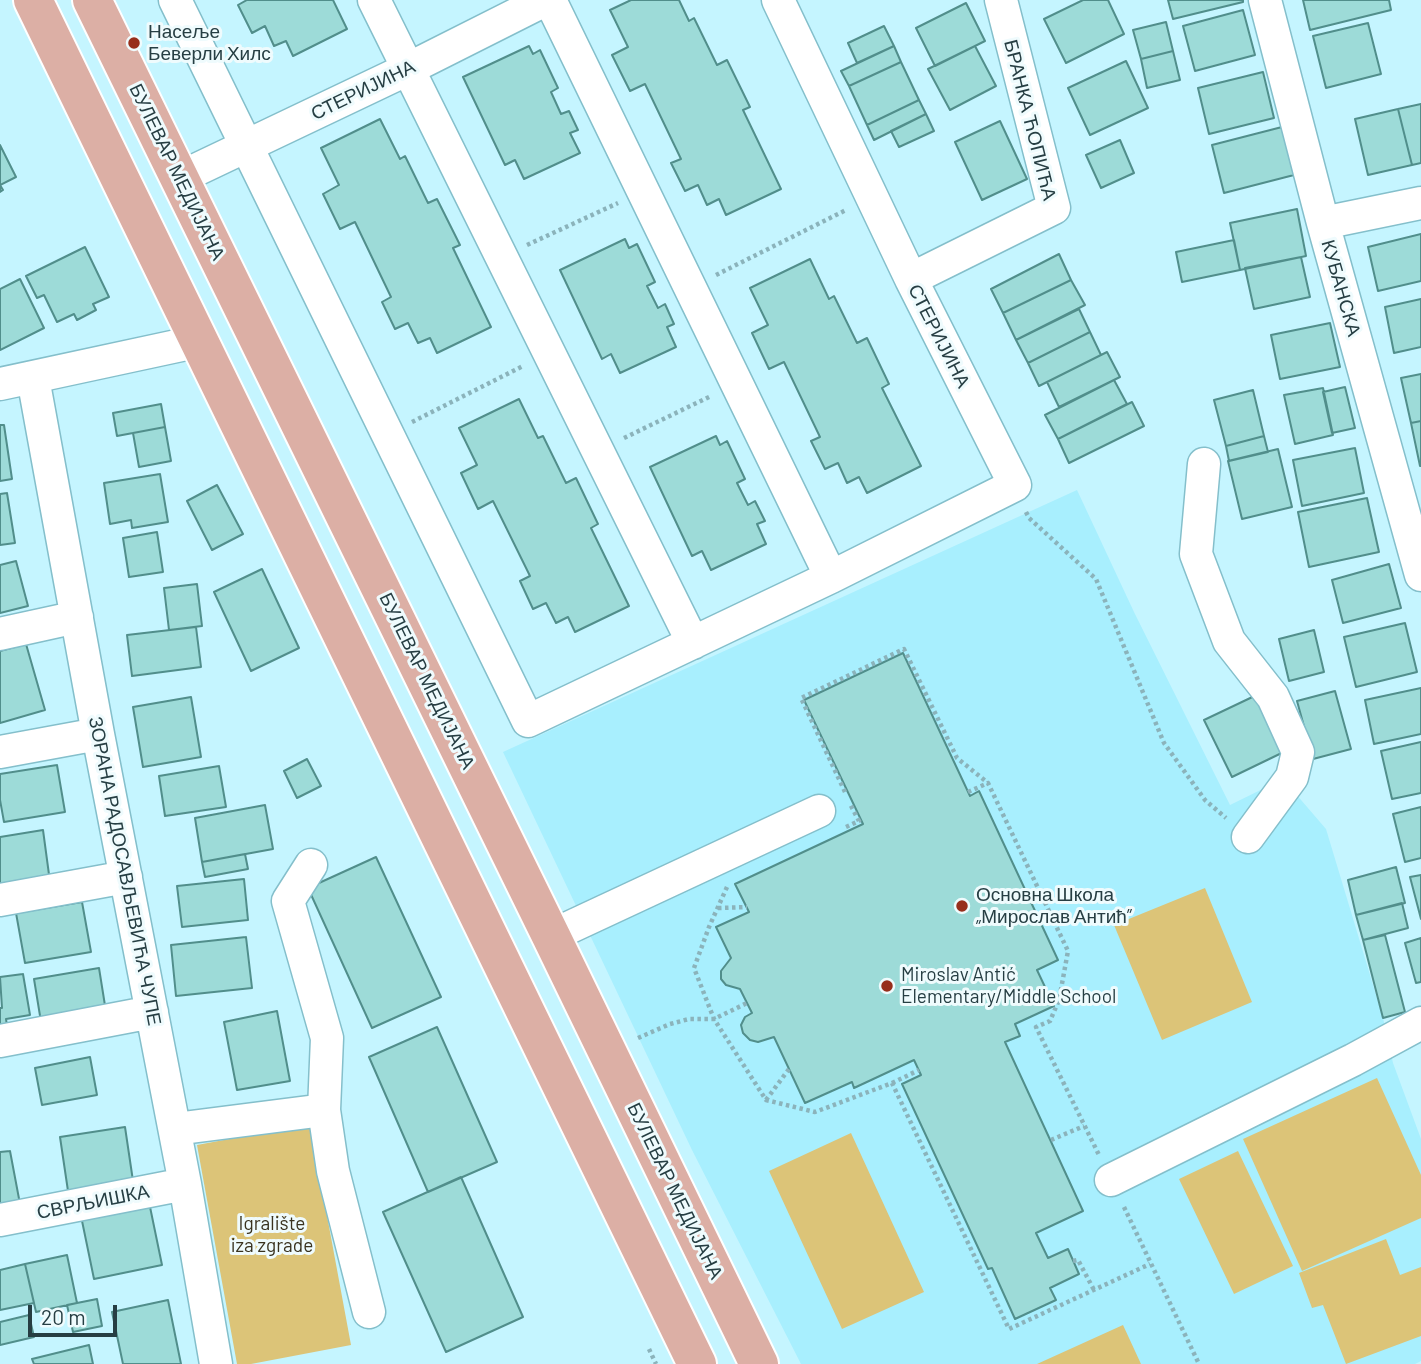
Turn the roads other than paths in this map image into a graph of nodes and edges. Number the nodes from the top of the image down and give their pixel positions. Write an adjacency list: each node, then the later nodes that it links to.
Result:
1 (33, 0): 15 (main road)
2 (92, 0): 11 (main road, БУЛЕВАР МЕДИЈАНА)
3 (176, 0): 10 (street)
4 (374, 0): 9 (street)
5 (547, 0): 9 (street, СТЕРИЈИНА); 21 (street, СТЕРИЈИНА)
6 (778, 0): 14 (street, СТЕРИЈИНА)
7 (1001, 0): 14 (street, БРАНКА ЋОПИЋА)
8 (1265, 0): 13 (street, КУБАНСКА)
9 (408, 69): 10 (street, СТЕРИЈИНА); 24 (street)
10 (247, 146): 11 (street, СТЕРИЈИНА); 24 (street)
11 (179, 178): 32 (main road, БУЛЕВАР МЕДИЈАНА)
12 (1421, 203): 13 (street)
13 (1323, 223): 19 (street, КУБАНСКА)
14 (911, 279): 21 (street, СТЕРИЈИНА)
15 (200, 341): 16 (street); 43 (main road)
16 (33, 378): 17 (street); 22 (street, ЗОРАНА РАДОСАВЉЕВИЋА ЧУПЕ)
17 (0, 384)
18 (1204, 464): 28 (street)
19 (1411, 496): 20 (street, КУБАНСКА)
20 (1421, 575)
21 (831, 577): 24 (street)
22 (77, 617): 23 (street); 25 (street, ЗОРАНА РАДОСАВЉЕВИЋА ЧУПЕ)
23 (0, 634)
24 (693, 643)
25 (98, 734): 26 (street); 30 (street, ЗОРАНА РАДОСАВЉЕВИЋА ЧУПЕ)
26 (0, 752)
27 (819, 811): 32 (street)
28 (1248, 836)
29 (311, 865): 36 (street)
30 (126, 877): 31 (street); 33 (street, ЗОРАНА РАДОСАВЉЕВИЋА ЧУПЕ)
31 (0, 900)
32 (551, 936): 44 (main road, БУЛЕВАР МЕДИЈАНА)
33 (152, 1012): 35 (street); 37 (street, ЗОРАНА РАДОСАВЉЕВИЋА ЧУПЕ)
34 (1421, 1023): 38 (street)
35 (0, 1041)
36 (324, 1110): 37 (street); 41 (street)
37 (175, 1129): 39 (street, ЗОРАНА РАДОСАВЉЕВИЋА ЧУПЕ)
38 (1111, 1181)
39 (185, 1184): 40 (street, СВРЉИШКА); 42 (street, ЗОРАНА РАДОСАВЉЕВИЋА ЧУПЕ)
40 (0, 1220)
41 (369, 1312)
42 (216, 1364)
43 (697, 1364)
44 (759, 1364)

